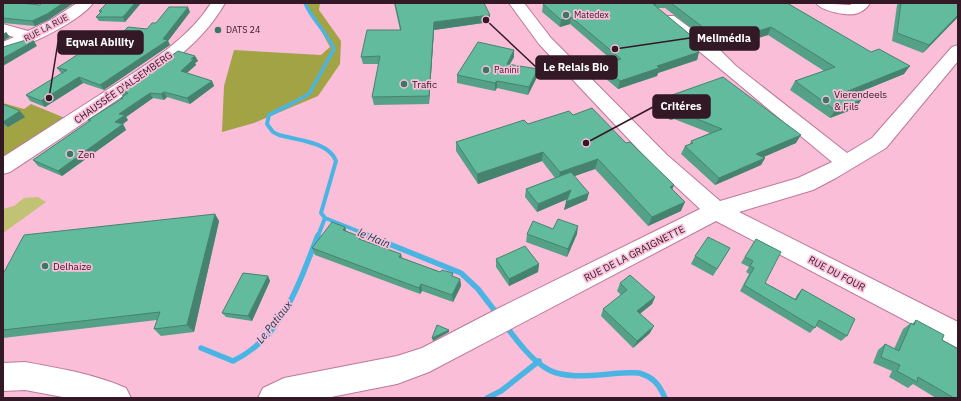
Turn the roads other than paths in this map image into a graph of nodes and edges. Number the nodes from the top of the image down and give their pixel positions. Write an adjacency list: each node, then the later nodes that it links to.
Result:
1 (86, 3): 8 (street, RUE LA RUE)
2 (218, 3): 12 (street, CHAUSSÉE D'ALSEMBERG)
3 (516, 3): 13 (street, RUE DU FOUR)
4 (823, 3): 5 (street)
5 (863, 3)
6 (660, 12): 11 (street)
7 (3, 29): 8 (street)
8 (30, 37): 9 (street, RUE LA RUE)
9 (3, 48)
10 (958, 50): 11 (street, RUE DE LA GRAIGNETTE)
11 (847, 163): 13 (street, RUE DE LA GRAIGNETTE)
12 (8, 165)
13 (716, 211): 14 (street, RUE DU FOUR); 17 (street, RUE DE LA GRAIGNETTE)
14 (958, 336)
15 (3, 378): 16 (street)
16 (116, 398)
17 (273, 398)

